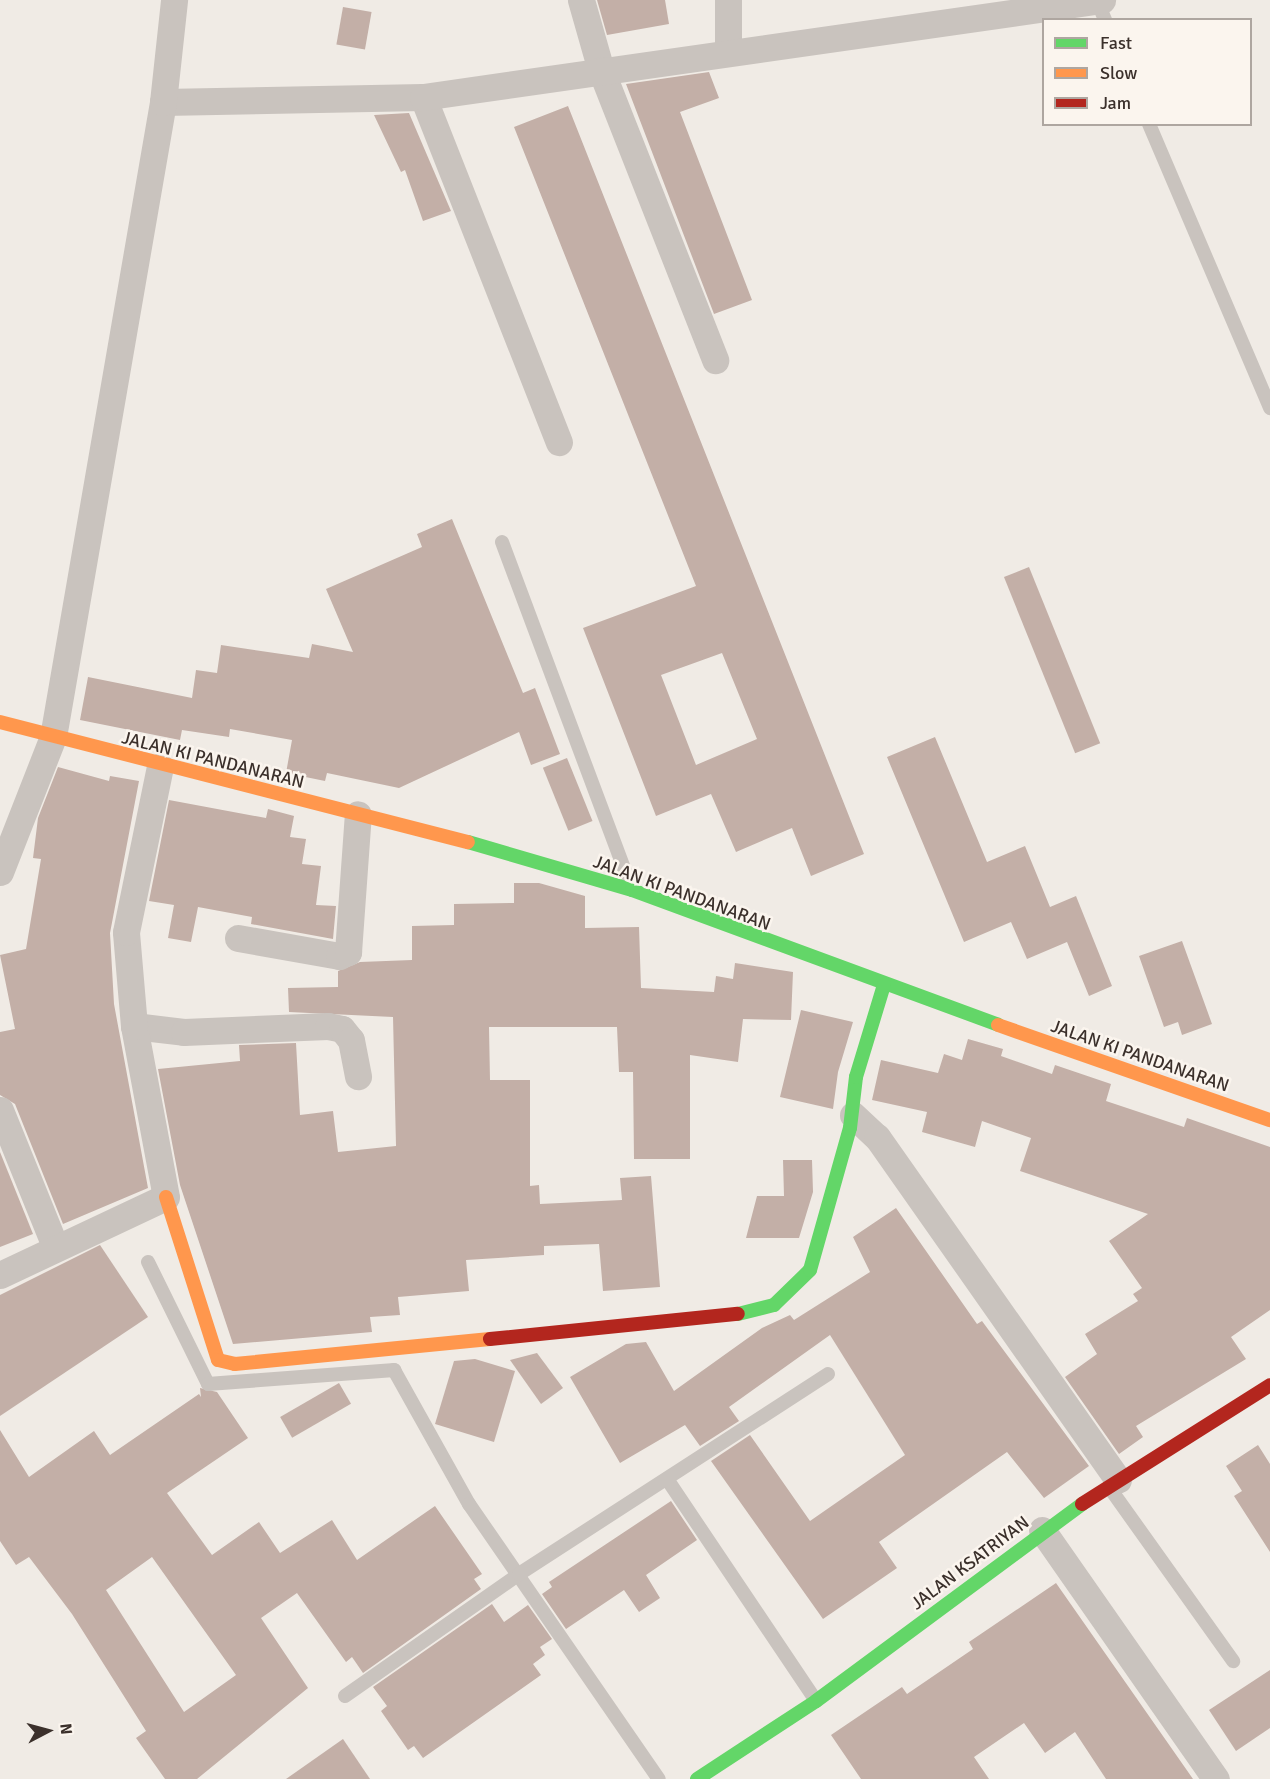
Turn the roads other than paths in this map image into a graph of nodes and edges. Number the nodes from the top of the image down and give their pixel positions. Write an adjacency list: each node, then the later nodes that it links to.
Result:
1 (174, 0): 8 (street)
2 (581, 0): 6 (street)
3 (728, 0): 5 (street)
4 (1101, 7): 5 (street)
5 (728, 51): 6 (street)
6 (601, 70): 7 (street); 10 (street)
7 (423, 97): 8 (street); 12 (street)
8 (163, 102): 15 (street)
9 (1150, 126): 11 (lane)
10 (716, 360)
11 (1270, 408)
12 (559, 442)
13 (502, 542): 19 (lane)
14 (0, 722): 15 (street, JALAN KI PANDANARAN)
15 (54, 737): 16 (street, JALAN KI PANDANARAN); 18 (street)
16 (160, 766): 17 (street, JALAN KI PANDANARAN); 22 (street)
17 (358, 814): 19 (street, JALAN KI PANDANARAN); 20 (street)
18 (0, 872)
19 (632, 890): 21 (street, JALAN KI PANDANARAN)
20 (238, 938)
21 (884, 985): 25 (street); 26 (street, JALAN KI PANDANARAN)
22 (134, 1026): 23 (street); 27 (street)
23 (358, 1076)
24 (0, 1110): 28 (street)
25 (853, 1115): 27 (street); 34 (street)
26 (1270, 1120)
27 (166, 1197): 28 (street)
28 (55, 1246): 30 (street)
29 (148, 1262): 36 (lane)
30 (0, 1275)
31 (828, 1374): 33 (lane)
32 (1270, 1385): 34 (street, JALAN KSATRIYAN)
33 (667, 1479): 36 (lane); 39 (lane)
34 (1114, 1483): 35 (street, JALAN KSATRIYAN); 37 (lane)
35 (1042, 1530): 39 (street, JALAN KSATRIYAN); 42 (street)
36 (519, 1574): 38 (lane); 40 (lane)
37 (1233, 1661)
38 (345, 1696)
39 (816, 1701): 41 (street, JALAN KSATRIYAN)
40 (659, 1779)
41 (697, 1779)
42 (1216, 1779)

